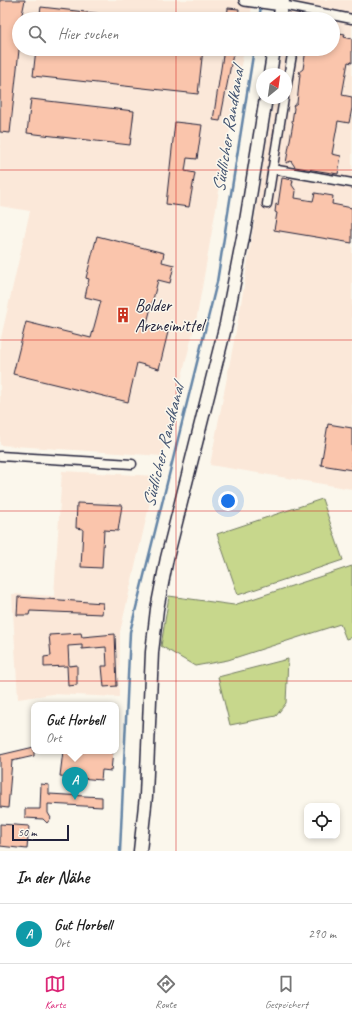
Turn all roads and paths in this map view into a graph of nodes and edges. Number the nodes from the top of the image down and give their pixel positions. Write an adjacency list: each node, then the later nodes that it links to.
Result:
1 (248, 1): 2 (street)
2 (279, 3): 3 (street)
3 (320, 12)
4 (340, 16): 5 (street)
5 (352, 19)
6 (273, 56): 8 (main road)
7 (292, 56): 9 (street)
8 (271, 68)
9 (290, 68)
10 (265, 104): 17 (main road)
11 (283, 104): 12 (street)
12 (272, 169): 13 (street); 14 (street)
13 (352, 182)
14 (267, 204)
15 (0, 456): 16 (street)
16 (132, 464)
17 (140, 851)

